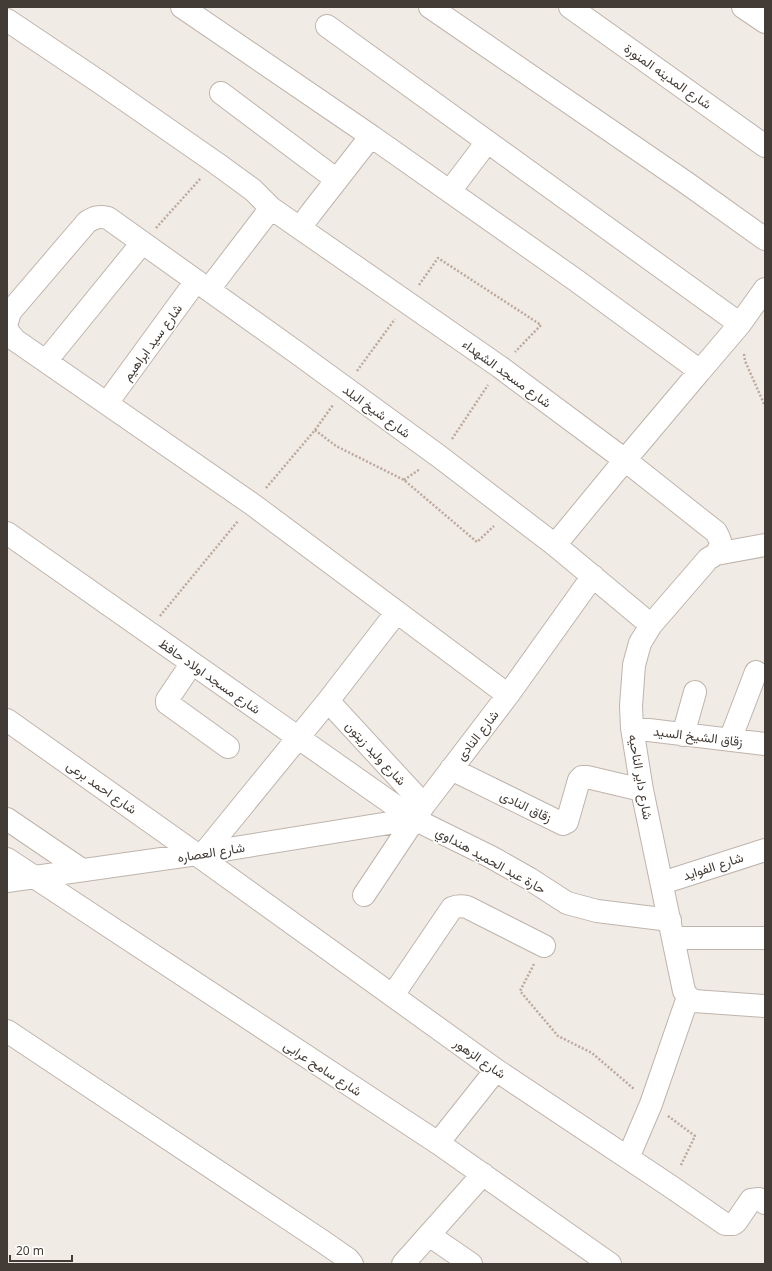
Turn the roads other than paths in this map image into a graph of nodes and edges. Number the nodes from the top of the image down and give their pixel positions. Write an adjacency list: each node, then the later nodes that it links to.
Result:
1 (182, 7): 9 (street)
2 (430, 7): 16 (street)
3 (570, 7): 11 (street, شارع المدينه المنورة)
4 (743, 7): 6 (street)
5 (7, 20): 14 (street, شارع مسجد الشهداء)
6 (765, 22)
7 (326, 26): 10 (street)
8 (221, 93): 12 (street)
9 (371, 136): 12 (street); 13 (street)
10 (487, 142): 13 (street); 21 (street)
11 (765, 146)
12 (337, 180): 15 (street)
13 (450, 191): 24 (street)
14 (271, 208): 15 (street, شارع مسجد الشهداء); 18 (street, شارع سيد ابراهيم)
15 (300, 228): 26 (street, شارع مسجد الشهداء)
16 (765, 239)
17 (142, 242): 18 (street, شارع شيخ البلد); 20 (street, شارع شيخ البلد); 23 (street)
18 (203, 285): 25 (street, شارع سيد ابراهيم); 29 (street, شارع شيخ البلد)
19 (765, 289): 21 (street)
20 (7, 322)
21 (740, 324): 24 (street)
22 (7, 328): 23 (street)
23 (46, 361): 25 (street)
24 (700, 371): 26 (street)
25 (107, 403): 32 (street)
26 (625, 460): 29 (street); 30 (street, شارع مسجد الشهداء)
27 (7, 533): 34 (street, شارع مسجد اولاد حافظ)
28 (765, 544): 30 (street, شارع داير الناحيه)
29 (555, 545): 31 (street, شارع شيخ البلد)
30 (716, 554): 33 (street, شارع داير الناحيه)
31 (593, 576): 33 (street, شارع شيخ البلد); 37 (street, شارع النادى)
32 (396, 613): 37 (street); 38 (street)
33 (651, 625): 40 (street, شارع داير الناحيه)
34 (192, 663): 42 (street, شارع مسجد اولاد حافظ); 45 (street)
35 (756, 672): 43 (street)
36 (695, 692): 41 (street)
37 (508, 695): 46 (street, شارع النادى)
38 (328, 701): 42 (street); 48 (street, شارع وليد زيتون)
39 (7, 720): 51 (street, شارع احمد برعى)
40 (632, 728): 41 (street, زقاق الشيخ السيد); 47 (street, شارع داير الناحيه)
41 (684, 735): 43 (street, زقاق الشيخ السيد)
42 (298, 738): 48 (street, شارع مسجد اولاد حافظ); 51 (street)
43 (730, 740): 44 (street, زقاق الشيخ السيد)
44 (765, 744)
45 (228, 747)
46 (451, 769): 47 (street, زقاق النادى); 48 (street, شارع النادى)
47 (642, 790): 56 (street, شارع داير الناحيه)
48 (419, 812): 51 (street, شارع العصاره); 57 (street, شارع النادى); 58 (street, حارة عبد الحميد هنداوي)
49 (7, 819): 53 (street)
50 (765, 850): 56 (street, شارع الفوايد)
51 (200, 854): 53 (street, شارع العصاره); 61 (street, شارع الزهور)
52 (7, 860): 54 (street, شارع سامح عرابى)
53 (82, 870): 54 (street, شارع العصاره)
54 (33, 877): 55 (street, شارع العصاره); 66 (street, شارع سامح عرابى)
55 (7, 881)
56 (662, 883): 58 (street, شارع داير الناحيه)
57 (364, 895)
58 (672, 929): 59 (street, حارة عبد الحميد هنداوي); 62 (street, شارع داير الناحيه)
59 (765, 938)
60 (544, 946): 61 (street)
61 (393, 995): 65 (street, شارع الزهور)
62 (688, 997): 63 (street); 67 (street)
63 (765, 1006)
64 (7, 1031): 71 (street)
65 (496, 1070): 66 (street); 67 (street, شارع الزهور)
66 (438, 1143): 68 (street, شارع سامح عرابى)
67 (628, 1158): 69 (street, شارع الزهور)
68 (483, 1174): 70 (street); 74 (street, شارع سامح عرابى)
69 (765, 1203)
70 (429, 1235): 72 (street); 73 (street)
71 (352, 1264)
72 (403, 1264)
73 (471, 1264)
74 (610, 1264)

